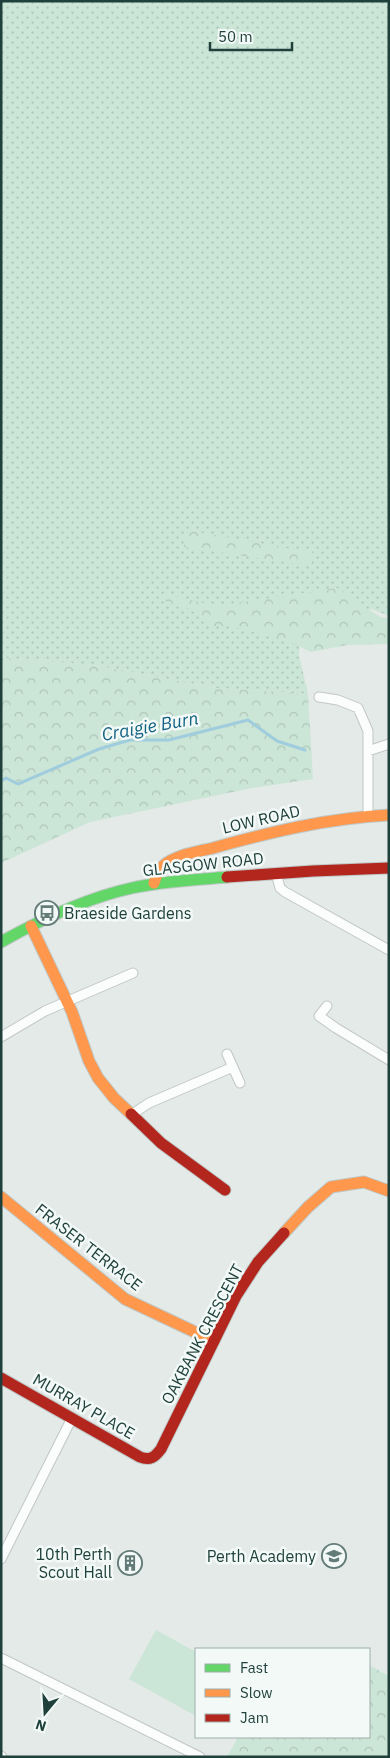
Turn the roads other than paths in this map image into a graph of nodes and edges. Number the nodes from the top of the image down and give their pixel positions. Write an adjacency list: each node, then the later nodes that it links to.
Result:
1 (319, 697): 3 (street)
2 (389, 744): 3 (street)
3 (368, 751): 4 (street)
4 (368, 815): 5 (street, LOW ROAD); 8 (street, LOW ROAD)
5 (389, 815)
6 (389, 868): 7 (street, GLASGOW ROAD)
7 (276, 873): 8 (street, GLASGOW ROAD); 11 (street)
8 (154, 883): 9 (street, GLASGOW ROAD)
9 (31, 926): 10 (street, GLASGOW ROAD); 13 (street)
10 (1, 942)
11 (389, 950)
12 (133, 972): 13 (street)
13 (66, 1000): 15 (street); 20 (street)
14 (327, 1006): 17 (street)
15 (1, 1037)
16 (227, 1054): 18 (street)
17 (389, 1060)
18 (233, 1067): 19 (street); 20 (street)
19 (240, 1083)
20 (132, 1115): 21 (street)
21 (225, 1190)
22 (389, 1191): 24 (street, OAKBANK CRESCENT)
23 (1, 1197): 24 (street, FRASER TERRACE)
24 (214, 1341): 27 (street, OAKBANK CRESCENT)
25 (1, 1378): 26 (street, MURRAY PLACE)
26 (72, 1418): 27 (street, MURRAY PLACE); 28 (street)
27 (152, 1459)
28 (1, 1559)
29 (1, 1658): 30 (street)
30 (200, 1757)

